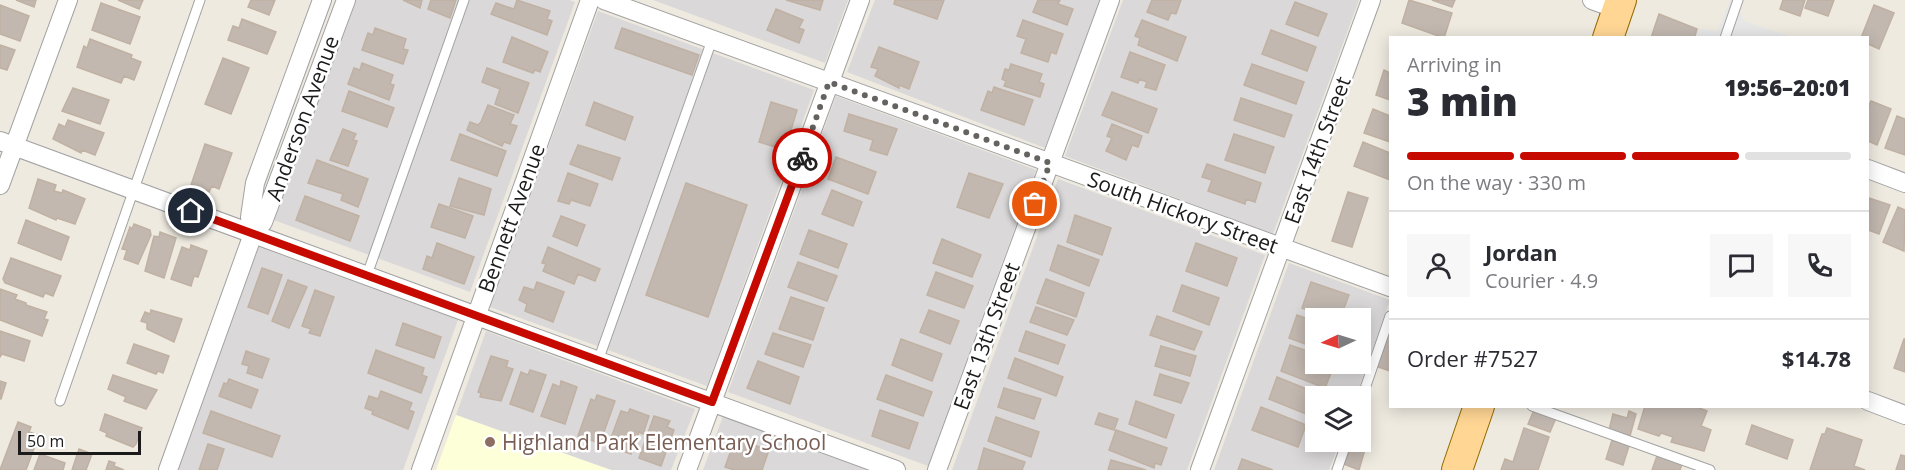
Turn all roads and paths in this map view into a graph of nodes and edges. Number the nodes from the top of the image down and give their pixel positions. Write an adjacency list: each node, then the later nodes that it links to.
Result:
1 (68, 0): 17 (street)
2 (200, 0): 22 (lane)
3 (322, 0): 23 (street, Anderson Avenue)
4 (346, 0): 23 (street, Anderson Avenue)
5 (464, 0): 25 (lane)
6 (590, 0): 27 (street, Bennett Avenue)
7 (604, 0): 15 (street, South Hickory Street)
8 (860, 0): 16 (street)
9 (1110, 0): 18 (street, East 13th Street)
10 (1371, 0): 24 (street, East 14th Street)
11 (1738, 0): 14 (lane)
12 (1610, 3): 13 (main road)
13 (1608, 36)
14 (1726, 36)
15 (712, 40): 16 (street, South Hickory Street); 29 (lane)
16 (829, 82): 18 (street, South Hickory Street); 33 (street)
17 (7, 143): 21 (street); 22 (street)
18 (1050, 163): 24 (street, South Hickory Street); 42 (street, East 13th Street)
19 (1869, 169): 20 (street)
20 (1905, 183)
21 (0, 185)
22 (133, 190): 23 (street); 31 (lane)
23 (253, 234): 25 (street); 38 (street, Anderson Avenue)
24 (1281, 248): 26 (street, South Hickory Street); 43 (street, East 14th Street)
25 (367, 276): 27 (street)
26 (1389, 288)
27 (476, 316): 29 (street); 39 (street, Bennett Avenue)
28 (1389, 319): 30 (lane)
29 (598, 361): 33 (street)
30 (1366, 386)
31 (60, 400)
32 (1869, 401): 36 (street)
33 (712, 402): 40 (street); 41 (street)
34 (1478, 408): 45 (main road)
35 (1538, 408): 46 (lane)
36 (1905, 415)
37 (1343, 452): 44 (lane)
38 (168, 470)
39 (421, 470)
40 (687, 470)
41 (896, 470)
42 (937, 470)
43 (1200, 470)
44 (1337, 470)
45 (1457, 470)
46 (1710, 470)

